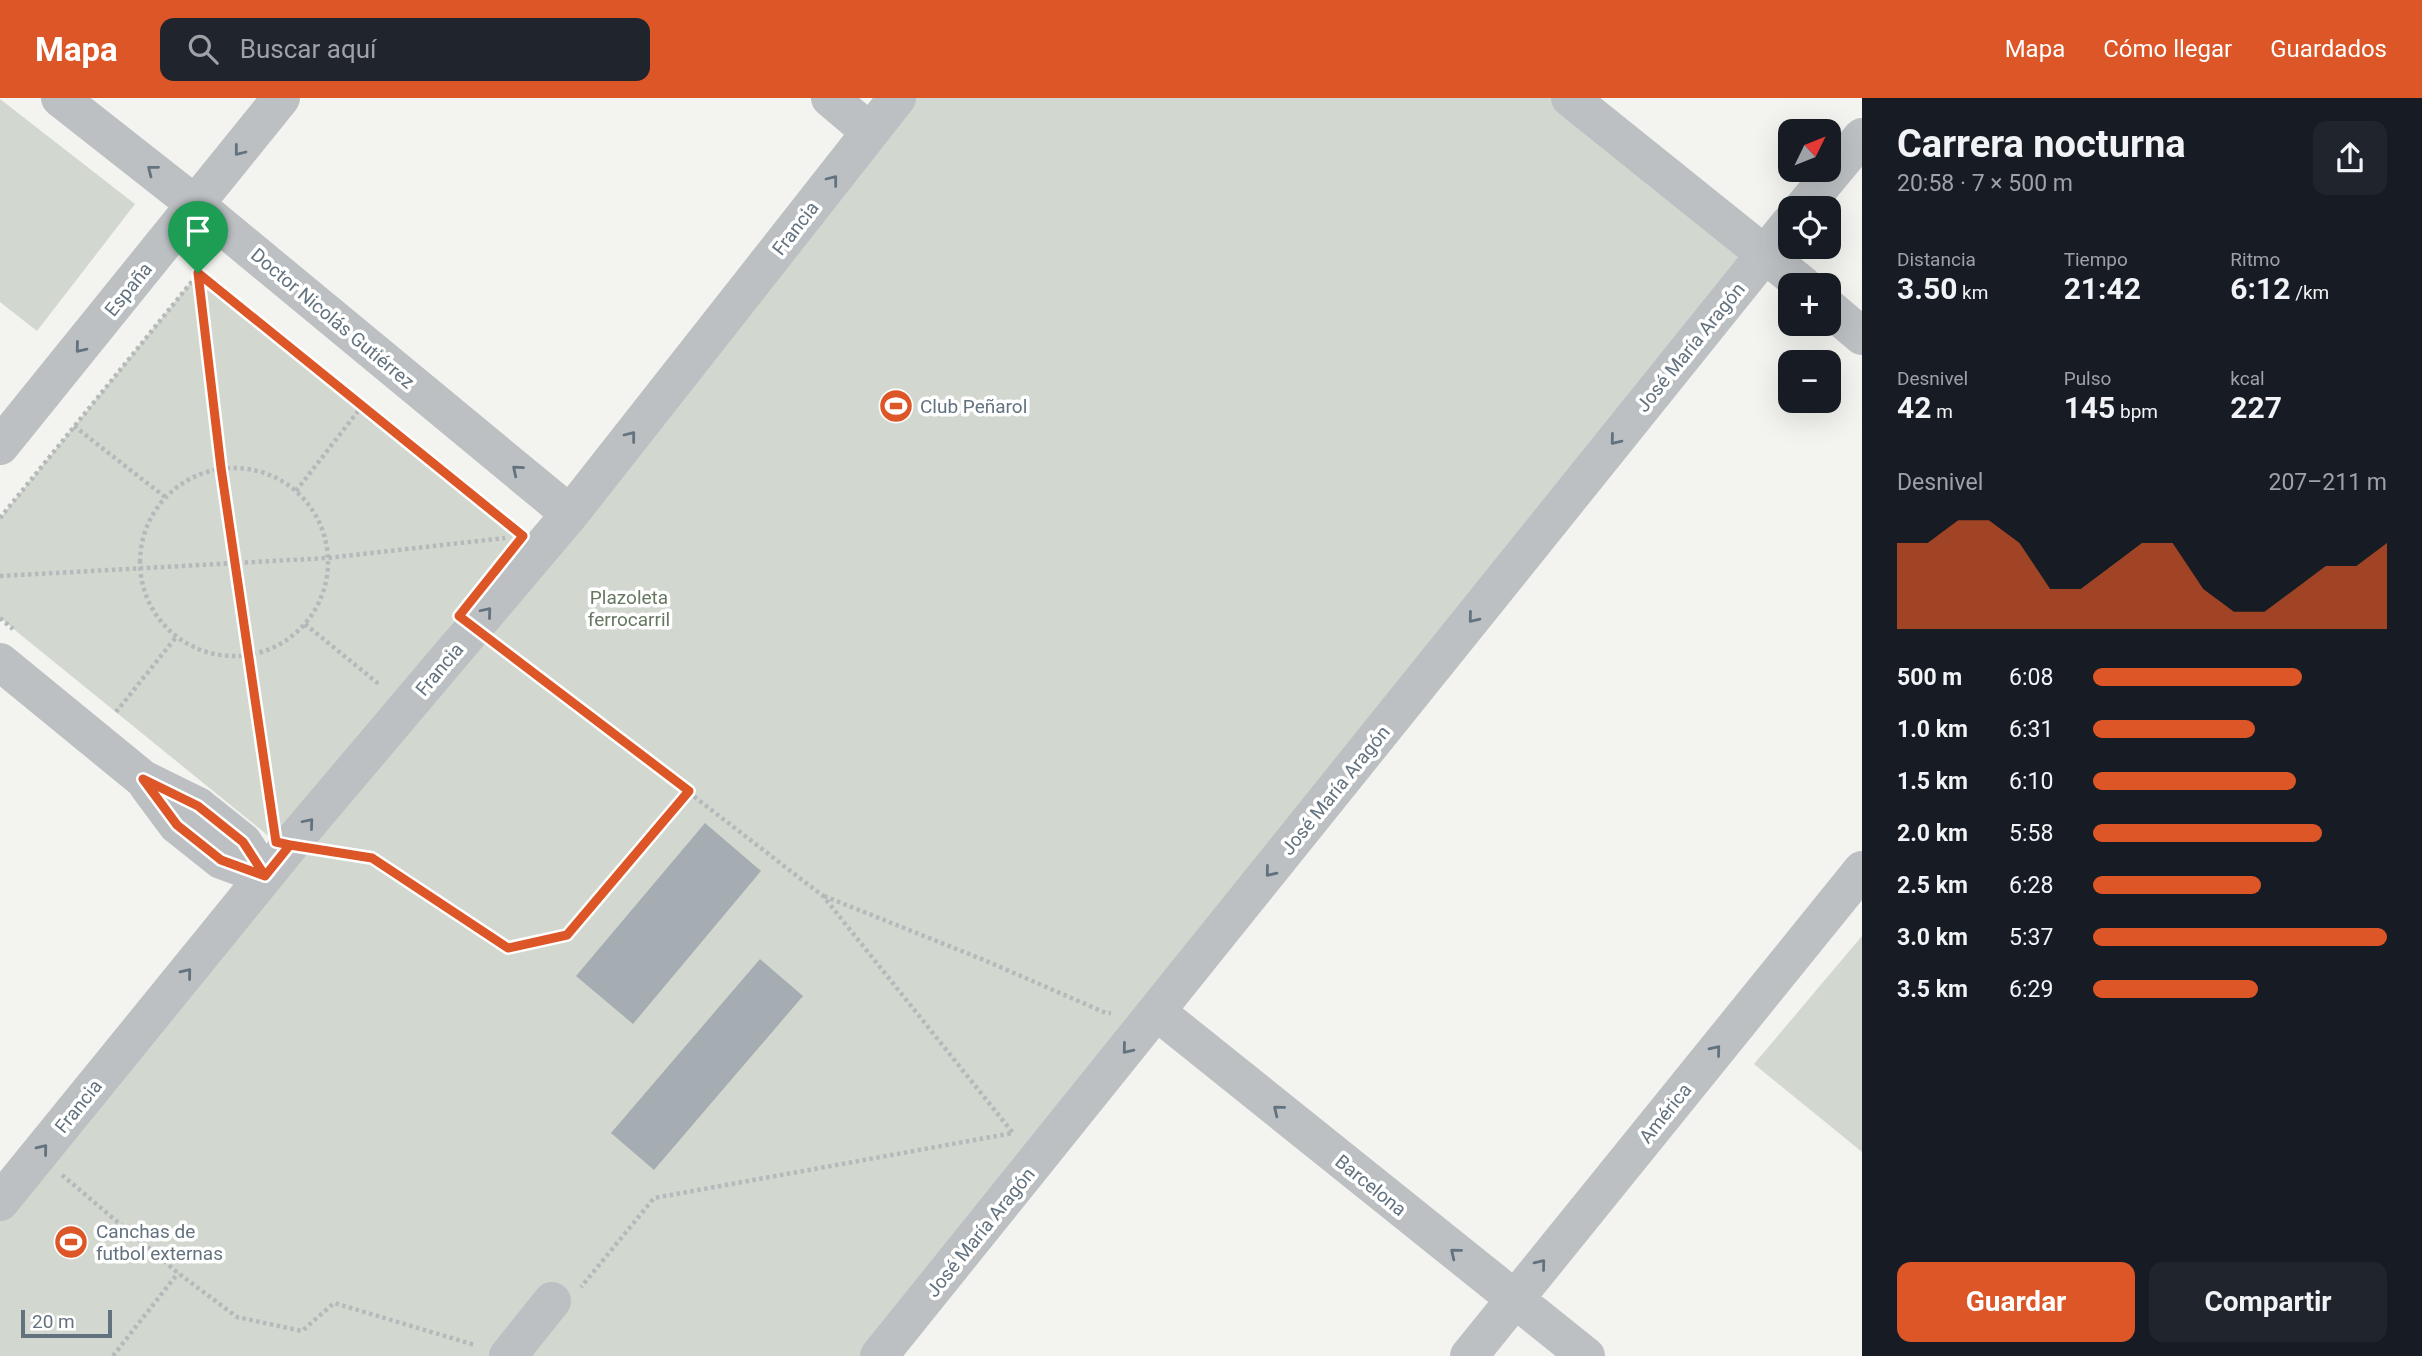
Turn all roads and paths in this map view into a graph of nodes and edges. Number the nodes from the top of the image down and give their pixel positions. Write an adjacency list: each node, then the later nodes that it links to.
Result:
1 (60, 98): 9 (street, Doctor Nicolás Gutiérrez, one-way to 1)
2 (281, 98): 9 (street, España, one-way to 9)
3 (830, 98): 6 (street)
4 (897, 98): 6 (street, Francia)
5 (1570, 98): 11 (street)
6 (870, 132): 22 (street, Francia, one-way to 6)
7 (1862, 137): 8 (street)
8 (1813, 196)
9 (196, 205): 18 (street, España, one-way to 18); 22 (street, Doctor Nicolás Gutiérrez, one-way to 9)
10 (1778, 237): 11 (street, José María Aragón)
11 (1765, 253): 13 (street); 43 (street, José María Aragón, one-way to 43)
12 (198, 273): 16 (path); 17 (path); 19 (path)
13 (1789, 273)
14 (1841, 319): 15 (street)
15 (1862, 337)
16 (362, 406): 20 (path); 24 (path)
17 (74, 426): 21 (path); 23 (path)
18 (0, 446)
19 (221, 468): 20 (path); 21 (path); 27 (path)
20 (296, 491): 26 (path)
21 (165, 497): 28 (path)
22 (570, 514): 32 (street, Francia, one-way to 22)
23 (0, 518)
24 (523, 536)
25 (510, 538): 26 (path)
26 (327, 558): 27 (path); 31 (path)
27 (235, 563): 28 (path); 35 (path)
28 (140, 569): 29 (path); 33 (path)
29 (0, 576)
30 (0, 618): 34 (path)
31 (305, 624): 35 (path); 36 (path)
32 (474, 627): 38 (path); 39 (street, Francia, one-way to 32)
33 (177, 636): 35 (path); 37 (path)
34 (11, 649): 41 (street)
35 (248, 655): 39 (path)
36 (384, 688)
37 (106, 704)
38 (689, 791): 39 (path); 42 (path)
39 (290, 845): 41 (street, Francia)
40 (1862, 870): 48 (street, América, one-way to 40)
41 (265, 876): 45 (street, Francia, one-way to 41)
42 (823, 896): 43 (path); 47 (path)
43 (1157, 1012): 48 (street, Barcelona, one-way to 43); 51 (street, José María Aragón, one-way to 51)
44 (52, 1167): 46 (path)
45 (0, 1202)
46 (178, 1273): 49 (path); 50 (path)
47 (565, 1297): 50 (street)
48 (1513, 1299): 52 (street, América); 53 (street, Barcelona)
49 (113, 1356)
50 (508, 1356)
51 (879, 1356)
52 (1469, 1356)
53 (1586, 1356)

